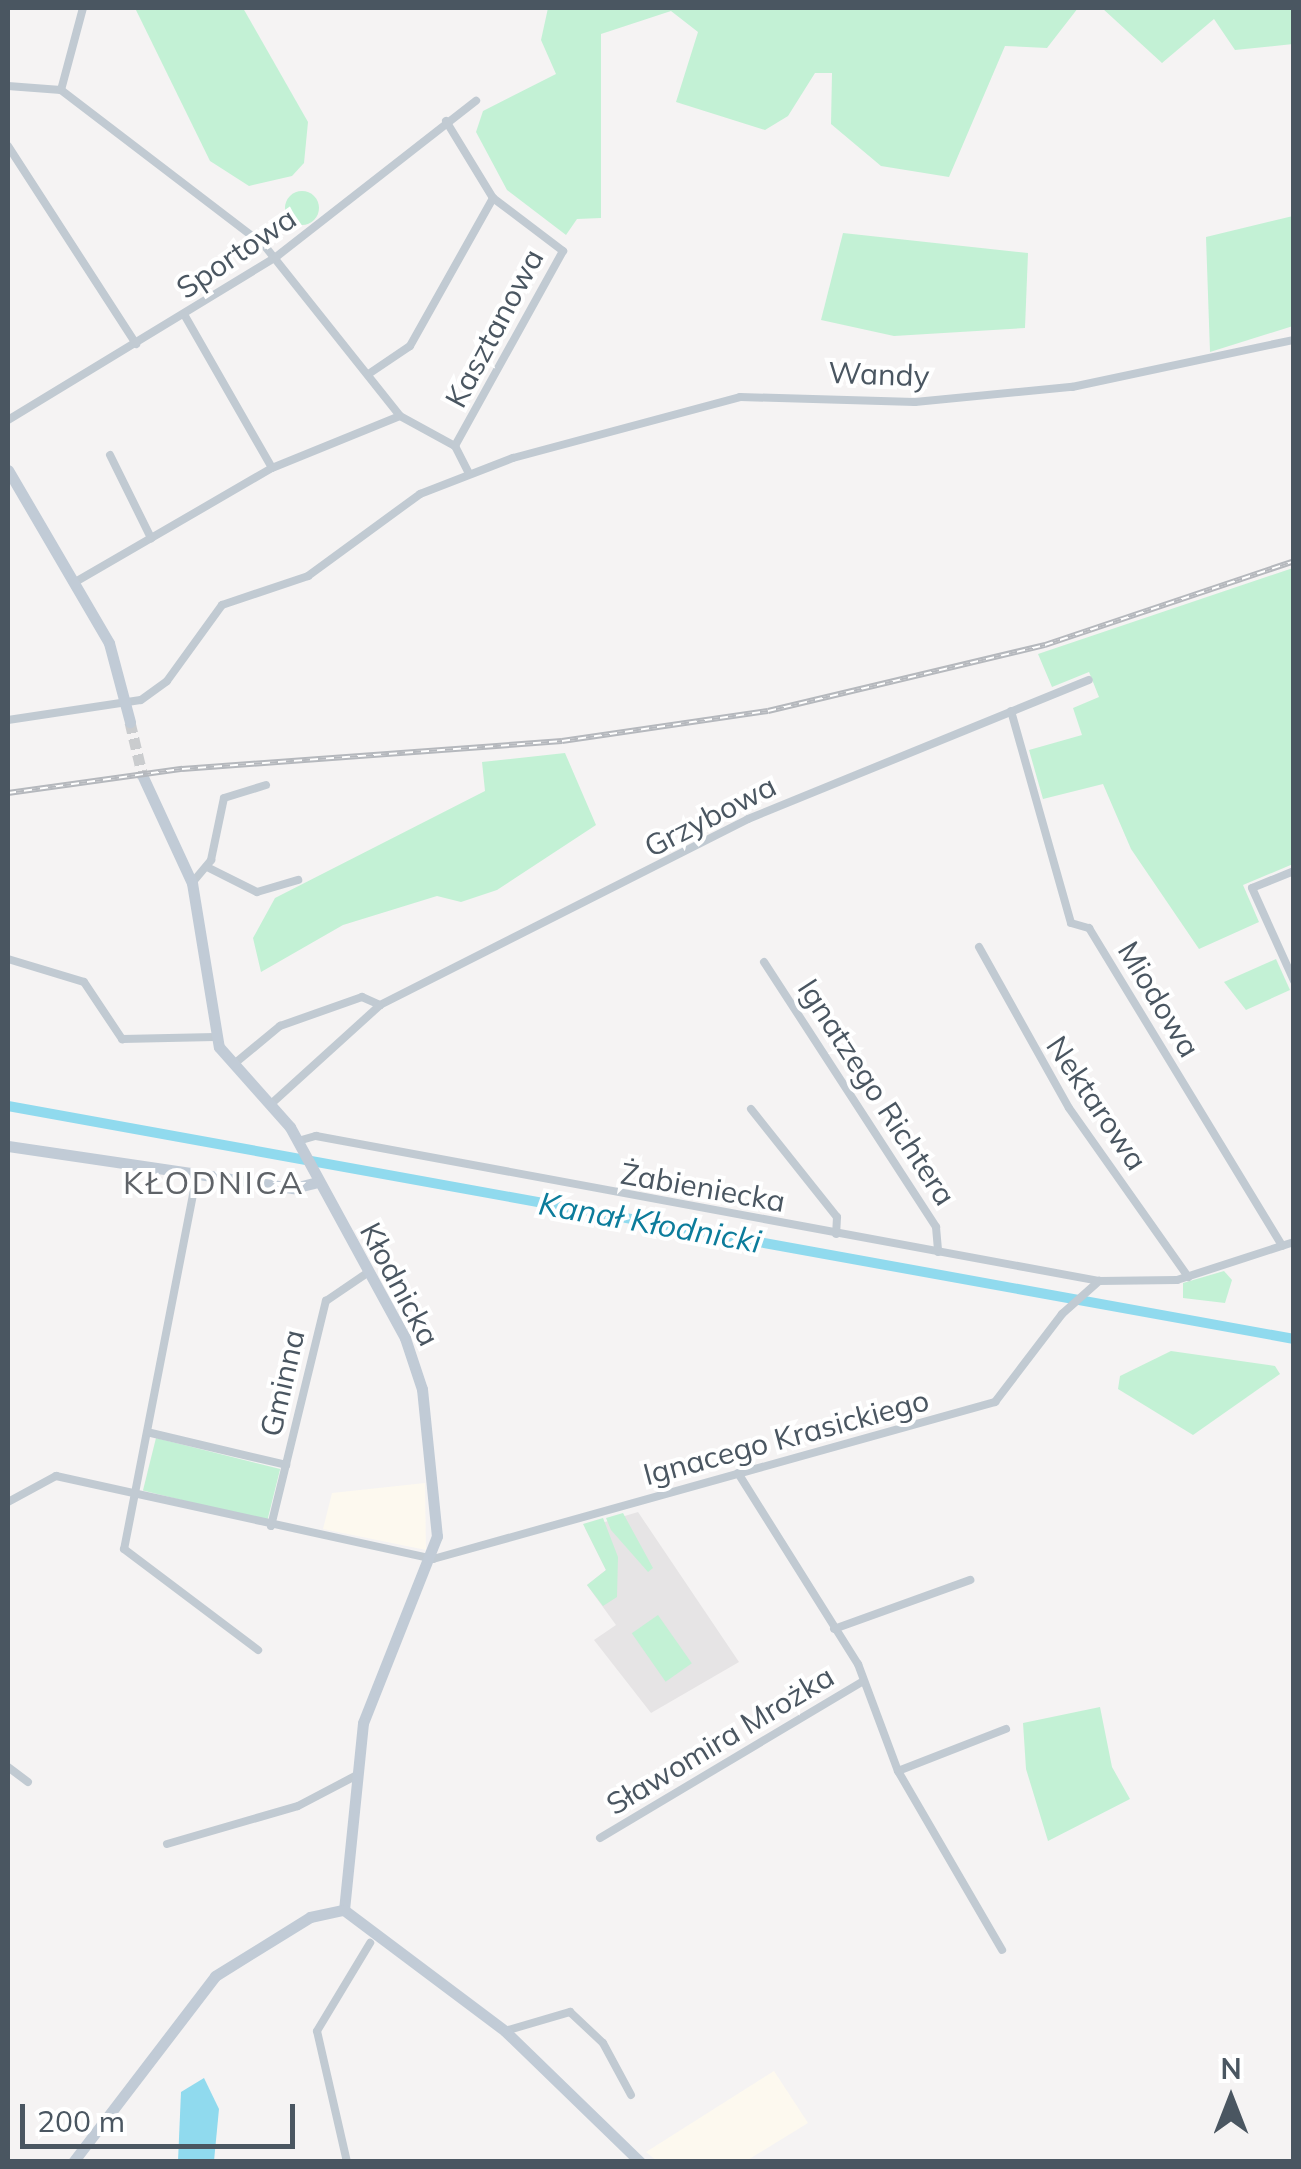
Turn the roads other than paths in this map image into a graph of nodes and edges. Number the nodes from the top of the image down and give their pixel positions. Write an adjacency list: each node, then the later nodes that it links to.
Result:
1 (84, 8): 3 (street)
2 (8, 86): 3 (street)
3 (61, 90): 8 (street)
4 (476, 101): 5 (street, Sportowa)
5 (446, 121): 7 (street, Kasztanowa); 8 (street, Sportowa)
6 (8, 146): 11 (street)
7 (493, 198): 12 (street); 15 (street, Kasztanowa)
8 (276, 256): 9 (street, Sportowa); 12 (street)
9 (185, 316): 11 (street, Sportowa); 17 (street)
10 (1294, 340): 19 (street, Wandy)
11 (136, 344): 14 (street, Sportowa)
12 (370, 373): 13 (street)
13 (400, 416): 15 (street); 17 (street)
14 (8, 420)
15 (456, 446): 19 (street, Kasztanowa)
16 (110, 454): 20 (street)
17 (272, 468): 20 (street)
18 (8, 470): 21 (main road)
19 (468, 472): 23 (street)
20 (151, 538): 21 (street)
21 (77, 580): 23 (main road)
22 (1089, 680): 24 (street, Grzybowa)
23 (125, 703): 25 (street); 26 (main road)
24 (1011, 712): 37 (street, Grzybowa); 48 (street, Miodowa)
25 (8, 720)
26 (130, 722)
27 (143, 777): 32 (main road, Kłodnicka)
28 (266, 785): 29 (street)
29 (207, 867): 31 (street); 32 (street)
30 (1294, 871): 36 (street)
31 (298, 880)
32 (192, 883): 38 (main road, Kłodnicka)
33 (979, 948): 51 (street, Nektarowa)
34 (8, 958): 38 (street)
35 (764, 962): 49 (street, Ignatzego Richtera)
36 (1294, 981)
37 (380, 1005): 39 (street, Grzybowa); 40 (street, Grzybowa)
38 (215, 1037): 39 (main road, Kłodnicka)
39 (234, 1064): 40 (main road, Kłodnicka)
40 (272, 1104): 42 (main road, Kłodnicka)
41 (751, 1109): 46 (street)
42 (299, 1144): 45 (main road, Kłodnicka); 46 (street, Żabieniecka)
43 (8, 1146): 44 (main road)
44 (198, 1174): 45 (main road); 53 (street)
45 (318, 1182): 50 (main road, Kłodnicka)
46 (836, 1234): 49 (street, Żabieniecka)
47 (1294, 1242): 48 (street)
48 (1282, 1246): 51 (street)
49 (938, 1252): 52 (street, Żabieniecka)
50 (367, 1273): 54 (street, Gminna); 59 (main road, Kłodnicka)
51 (1188, 1278): 52 (street)
52 (1100, 1282): 55 (street, Ignacego Krasickiego)
53 (151, 1432): 54 (street); 56 (street)
54 (286, 1464): 58 (street, Gminna)
55 (738, 1473): 59 (street, Ignacego Krasickiego); 61 (street)
56 (137, 1495): 57 (street); 58 (street); 62 (street)
57 (8, 1502)
58 (271, 1526): 59 (street)
59 (433, 1559): 67 (main road, Kłodnicka)
60 (970, 1580): 61 (street)
61 (834, 1629): 63 (street)
62 (258, 1650)
63 (862, 1682): 66 (street); 69 (street, Sławomira Mrożka)
64 (1006, 1729): 66 (street)
65 (8, 1766): 68 (street)
66 (898, 1771): 73 (street)
67 (357, 1775): 70 (street); 71 (main road, Kłodnicka)
68 (28, 1782)
69 (600, 1838)
70 (167, 1844)
71 (344, 1910): 74 (main road); 76 (main road)
72 (370, 1944): 77 (street)
73 (1002, 1950)
74 (505, 2032): 75 (street); 78 (main road)
75 (631, 2096)
76 (74, 2162)
77 (347, 2162)
78 (640, 2162)

